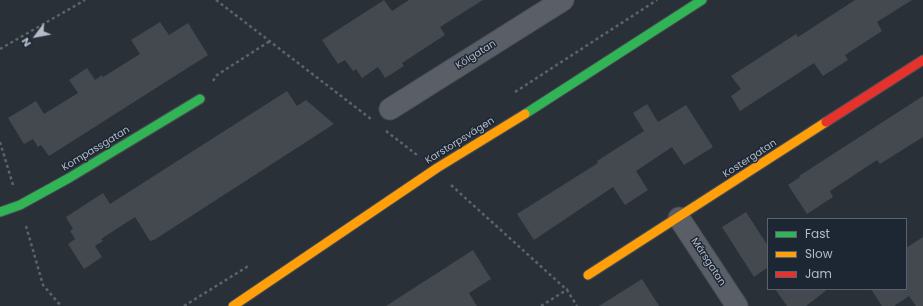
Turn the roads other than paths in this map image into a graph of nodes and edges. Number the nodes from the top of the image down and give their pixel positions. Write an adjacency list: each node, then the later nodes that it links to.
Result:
1 (563, 0): 5 (street, Kölgatan)
2 (702, 0): 9 (street, Karstorpsvägen)
3 (923, 60): 7 (street, Kostergatan)
4 (200, 99): 6 (street, Kompassgatan)
5 (381, 119)
6 (0, 212)
7 (680, 218): 8 (street, Kostergatan); 10 (street, Märsgatan)
8 (588, 275)
9 (233, 306)
10 (737, 306)

